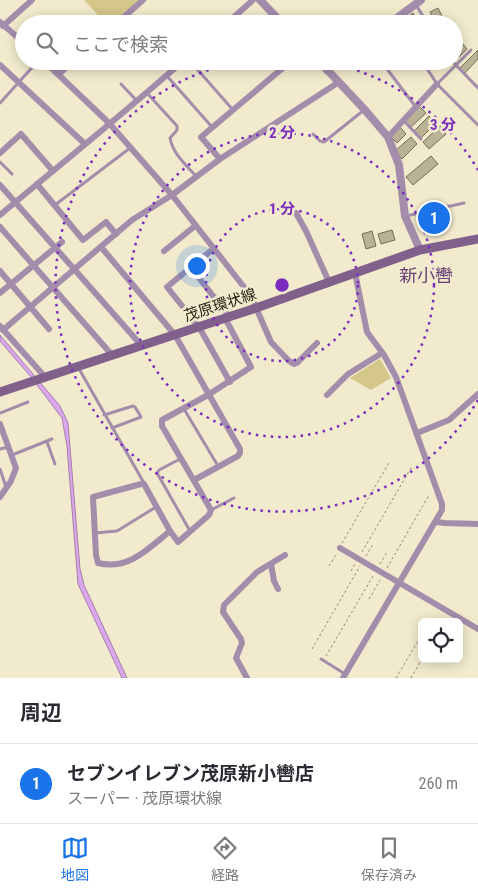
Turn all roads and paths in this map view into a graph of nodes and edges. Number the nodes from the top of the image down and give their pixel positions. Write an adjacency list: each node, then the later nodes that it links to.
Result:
1 (32, 0): 11 (street)
2 (143, 0): 7 (street)
3 (253, 0): 8 (street)
4 (260, 0): 6 (street)
5 (418, 2): 9 (street); 10 (lane)
6 (273, 14)
7 (128, 15)
8 (236, 15)
9 (402, 15)
10 (424, 15)
11 (2, 24): 12 (street)
12 (15, 35)
13 (471, 50): 14 (lane)
14 (463, 58)
15 (0, 65): 29 (street)
16 (29, 70): 29 (lane)
17 (54, 70): 27 (street)
18 (64, 70): 27 (street)
19 (173, 70): 28 (street)
20 (198, 70): 38 (lane)
21 (280, 70): 38 (street)
22 (327, 70): 30 (street)
23 (388, 70): 37 (lane)
24 (428, 70): 32 (lane)
25 (450, 70): 32 (lane)
26 (460, 70): 33 (lane)
27 (59, 74): 41 (street)
28 (167, 76): 34 (street); 43 (lane)
29 (18, 82): 36 (lane); 47 (street)
30 (339, 82): 39 (street); 50 (street)
31 (121, 84): 35 (lane)
32 (437, 84): 37 (street); 42 (lane)
33 (478, 87)
34 (147, 93): 35 (street); 54 (lane)
35 (137, 102): 41 (street)
36 (0, 103)
37 (416, 106): 40 (street)
38 (233, 110): 43 (street)
39 (364, 110): 44 (lane); 45 (street)
40 (403, 120): 45 (street); 46 (lane)
41 (109, 123): 47 (street); 48 (street)
42 (478, 125)
43 (212, 127): 50 (street)
44 (313, 134)
45 (388, 137): 63 (street)
46 (421, 139)
47 (85, 144): 52 (street)
48 (131, 147): 57 (street); 60 (lane)
49 (1, 150): 52 (street)
50 (220, 159): 54 (street)
51 (0, 162): 53 (lane)
52 (53, 171): 55 (street)
53 (12, 174)
54 (196, 177): 57 (street)
55 (37, 184): 58 (street); 60 (street)
56 (0, 185): 58 (street)
57 (172, 195): 64 (street); 66 (street)
58 (15, 202): 62 (street); 70 (street)
59 (464, 203): 63 (lane)
60 (55, 205): 66 (street)
61 (296, 213): 79 (street)
62 (0, 215)
63 (405, 216): 72 (street)
64 (195, 226): 71 (street); 73 (street)
65 (0, 227): 74 (street)
66 (116, 234): 69 (street)
67 (478, 239): 72 (main road, 茂原環状線)
68 (62, 242): 70 (street)
69 (101, 247): 76 (street); 89 (street)
70 (56, 248): 74 (street); 76 (street)
71 (213, 249): 75 (street); 84 (street)
72 (420, 250): 78 (main road, 茂原環状線)
73 (164, 251)
74 (34, 266): 80 (street); 81 (street)
75 (191, 268): 85 (street); 86 (street)
76 (74, 269): 81 (street); 91 (street)
77 (0, 271): 80 (street)
78 (355, 273): 79 (main road, 茂原環状線); 92 (street)
79 (329, 282): 84 (main road, 茂原環状線)
80 (11, 284): 82 (street); 83 (street)
81 (53, 288): 83 (street); 93 (street)
82 (0, 293)
83 (30, 306): 87 (street); 88 (street)
84 (256, 308): 85 (main road, 茂原環状線); 90 (street)
85 (227, 317): 86 (main road, 茂原環状線); 96 (street)
86 (199, 327): 89 (main road, 茂原環状線); 96 (street)
87 (1, 328): 95 (street)
88 (49, 329)
89 (175, 335): 91 (main road, 茂原環状線); 99 (street)
90 (317, 342)
91 (141, 345): 93 (main road, 茂原環状線)
92 (382, 353): 100 (street); 107 (street)
93 (112, 355): 94 (main road, 茂原環状線)
94 (78, 366): 95 (main road, 茂原環状線); 104 (lane)
95 (45, 377): 97 (main road, 茂原環状線)
96 (230, 382): 99 (street)
97 (0, 392)
98 (478, 394): 107 (street)
99 (208, 395): 102 (street); 117 (street)
100 (327, 395)
101 (28, 402): 103 (lane)
102 (184, 408): 113 (street); 117 (lane)
103 (0, 413)
104 (104, 416): 106 (lane); 106 (lane)
105 (0, 424): 110 (street)
106 (112, 428): 120 (lane)
107 (417, 433): 127 (street)
108 (52, 440): 109 (lane)
109 (47, 442): 112 (lane); 115 (lane)
110 (9, 446): 111 (lane); 112 (street)
111 (0, 449)
112 (12, 455): 121 (street)
113 (180, 458): 119 (street); 130 (lane)
114 (390, 462): 133 (path)
115 (55, 464)
116 (412, 466): 136 (path)
117 (218, 467): 119 (street)
118 (0, 470): 121 (lane)
119 (194, 480): 126 (street)
120 (144, 484): 125 (street); 131 (street)
121 (6, 487): 123 (street)
122 (429, 495): 141 (path)
123 (0, 497)
124 (234, 498): 126 (lane)
125 (156, 506): 129 (street); 131 (lane)
126 (211, 510): 130 (street)
127 (436, 522): 128 (street); 142 (street)
128 (478, 524)
129 (170, 531): 130 (street); 131 (street)
130 (190, 531)
131 (95, 532)
132 (373, 544): 136 (path)
133 (340, 548): 136 (street); 138 (path)
134 (387, 552): 139 (path)
135 (285, 555): 137 (street)
136 (361, 560): 139 (street); 140 (path); 147 (path)
137 (271, 564): 143 (street); 152 (street)
138 (329, 566)
139 (377, 569): 141 (street); 148 (path)
140 (351, 571)
141 (384, 573): 142 (street); 144 (path)
142 (400, 583): 145 (street); 151 (street)
143 (278, 589)
144 (369, 600)
145 (478, 629)
146 (418, 641): 153 (path)
147 (312, 649)
148 (326, 656)
149 (321, 659): 151 (lane)
150 (420, 663): 154 (path)
151 (344, 676)
152 (247, 678)
153 (396, 678)
154 (411, 678)

